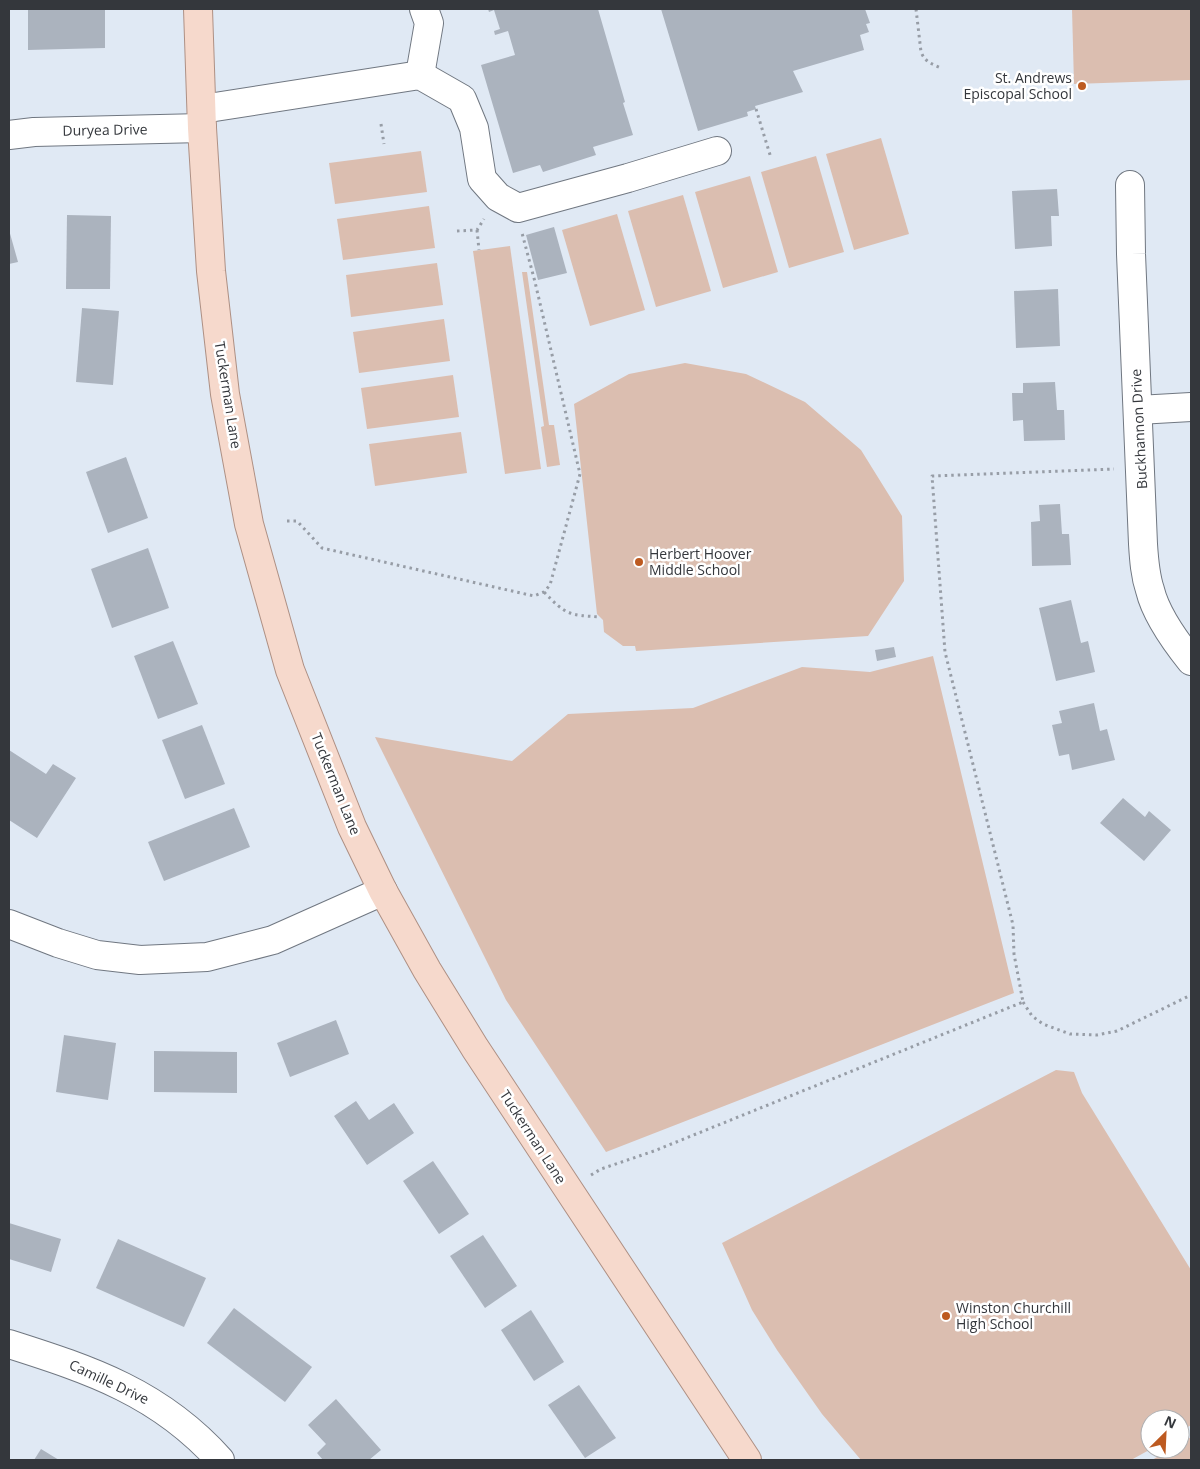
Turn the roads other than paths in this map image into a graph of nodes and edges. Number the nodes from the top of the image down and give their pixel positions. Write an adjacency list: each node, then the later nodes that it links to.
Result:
1 (198, 9): 4 (main road, Tuckerman Lane)
2 (424, 9): 3 (street)
3 (420, 75): 4 (street, Duryea Drive); 6 (street)
4 (202, 118): 5 (street, Duryea Drive); 11 (main road, Tuckerman Lane)
5 (9, 135)
6 (717, 151)
7 (1130, 185): 9 (street, Buckhannon Drive)
8 (1191, 407): 9 (street)
9 (1138, 410): 10 (street, Buckhannon Drive)
10 (1191, 661)
11 (383, 891): 12 (street); 15 (main road, Tuckerman Lane)
12 (9, 924)
13 (9, 1344): 14 (street, Camille Drive)
14 (220, 1460)
15 (747, 1460)

